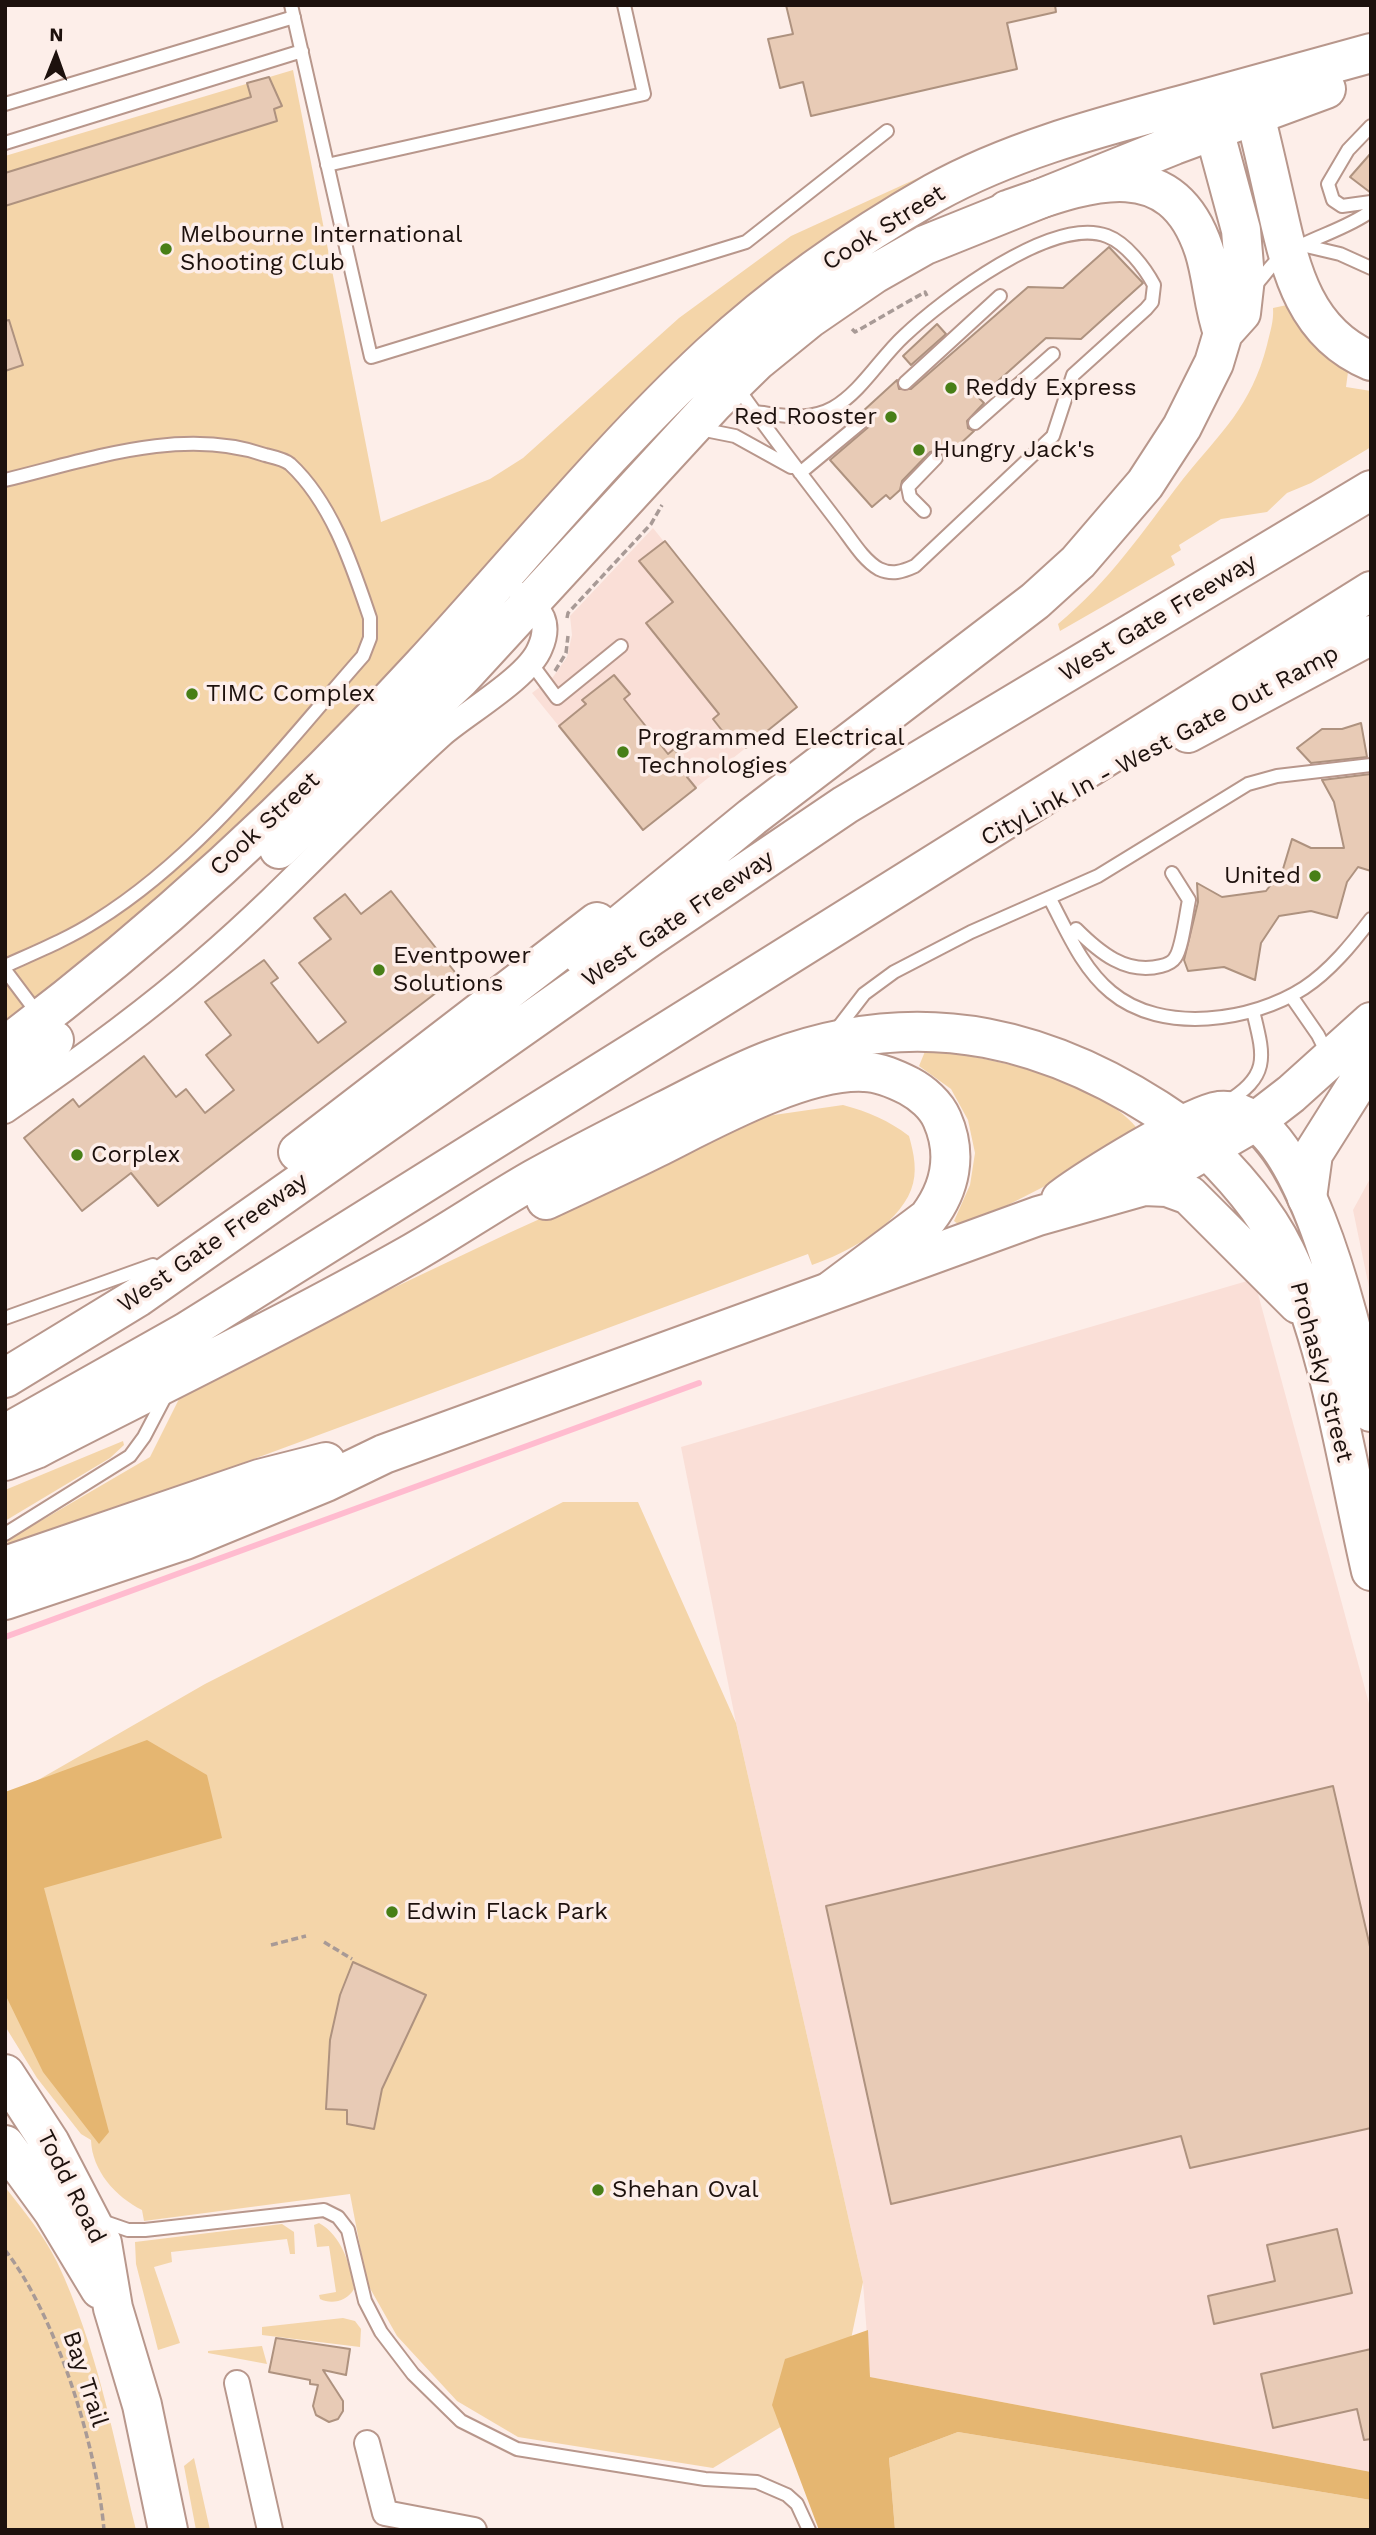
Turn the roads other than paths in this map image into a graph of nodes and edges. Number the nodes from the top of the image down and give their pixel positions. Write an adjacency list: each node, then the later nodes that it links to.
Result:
1 (624, 5): 12 (lane)
2 (293, 11): 3 (lane); 7 (lane)
3 (302, 51): 11 (lane); 12 (lane)
4 (1371, 53): 6 (main road, Cook Street)
5 (1371, 74): 6 (main road, Cook Street)
6 (1252, 101): 8 (main road, Cook Street); 16 (main road)
7 (5, 104)
8 (1210, 115): 14 (main road, Cook Street); 19 (main road); 23 (main road, Cook Street)
9 (1371, 126): 13 (lane)
10 (887, 131): 12 (lane)
11 (5, 143)
12 (327, 165)
13 (1371, 202)
14 (1007, 210): 20 (main road); 23 (main road, Cook Street)
15 (1371, 211): 16 (lane)
16 (1294, 250): 17 (lane); 19 (lane); 22 (main road)
17 (1371, 268)
18 (1000, 296): 24 (lane)
19 (1242, 297): 20 (main road)
20 (1223, 333): 39 (main road)
21 (1053, 354): 26 (lane)
22 (1371, 361)
23 (730, 377): 27 (main road, Cook Street); 29 (lane); 29 (lane); 33 (main road, Cook Street)
24 (905, 383)
25 (864, 420): 29 (lane)
26 (975, 424)
27 (691, 429): 29 (lane); 35 (main road, Cook Street)
28 (936, 458): 32 (lane)
29 (800, 473)
30 (5, 480): 48 (lane)
31 (1371, 490): 58 (main road, West Gate Freeway)
32 (924, 511)
33 (501, 576): 35 (street); 51 (main road, Cook Street)
34 (1371, 591): 42 (main road)
35 (531, 602): 38 (street); 41 (main road, Cook Street)
36 (1371, 635): 42 (main road, CityLink In - West Gate Out Ramp)
37 (621, 646): 38 (lane)
38 (531, 663): 44 (street)
39 (914, 692): 58 (main road); 66 (main road)
40 (1371, 765): 45 (lane)
41 (273, 855): 44 (street, Cook Street); 57 (main road, Cook Street)
42 (950, 856): 73 (main road)
43 (1172, 873): 47 (lane)
44 (270, 897): 59 (street)
45 (1050, 899): 50 (lane); 53 (lane)
46 (1371, 919): 49 (lane)
47 (1076, 929)
48 (5, 968): 51 (lane)
49 (1291, 996): 50 (lane); 55 (lane)
50 (1253, 1011): 61 (lane)
51 (41, 1019): 54 (main road, Cook Street)
52 (1371, 1022): 55 (main road)
53 (826, 1042): 61 (main road, Prohasky Street); 65 (main road, Prohasky Street)
54 (5, 1046)
55 (1330, 1060): 60 (main road)
56 (1371, 1062): 63 (main road)
57 (5, 1078)
58 (419, 1097): 66 (main road, West Gate Freeway)
59 (5, 1111)
60 (1256, 1121): 61 (main road); 63 (main road, Prohasky Street)
61 (1198, 1131): 62 (main road); 64 (main road); 69 (main road, Prohasky Street)
62 (1144, 1186): 64 (main road); 69 (main road)
63 (1307, 1198): 69 (main road, Prohasky Street)
64 (1038, 1216): 67 (main road)
65 (409, 1255): 67 (main road); 70 (main road)
66 (146, 1281): 68 (lane); 71 (main road, West Gate Freeway)
67 (832, 1290): 74 (main road)
68 (5, 1318)
69 (1339, 1343): 72 (main road, Prohasky Street); 78 (main road, Prohasky Street)
70 (175, 1376): 75 (main road); 76 (lane)
71 (5, 1378)
72 (1371, 1412)
73 (5, 1434)
74 (384, 1454): 77 (main road); 79 (main road)
75 (5, 1461)
76 (5, 1534)
77 (5, 1566)
78 (1371, 1572)
79 (5, 1600)
80 (5, 2074): 82 (main road, Todd Road)
81 (5, 2145): 83 (main road, Todd Road)
82 (89, 2215): 83 (main road, Todd Road); 86 (lane)
83 (113, 2308): 87 (main road, Todd Road)
84 (237, 2383): 88 (street)
85 (367, 2443): 89 (street)
86 (809, 2529)
87 (168, 2530)
88 (270, 2530)
89 (474, 2530)

